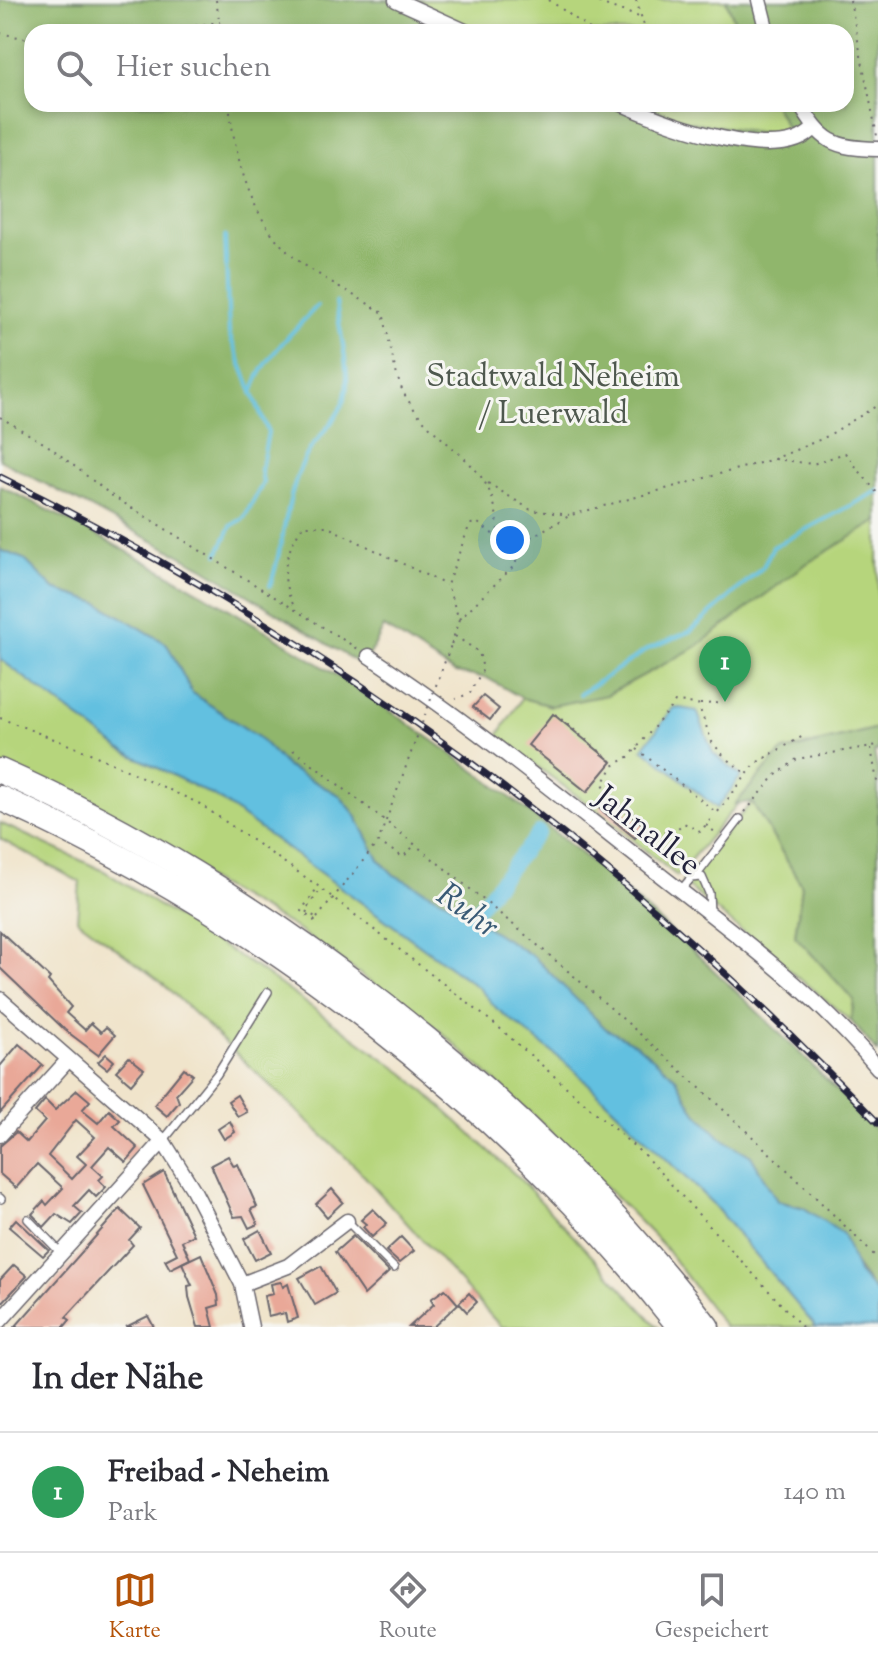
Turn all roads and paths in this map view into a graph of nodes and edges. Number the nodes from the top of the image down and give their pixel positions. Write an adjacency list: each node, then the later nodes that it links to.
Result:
1 (216, 0): 9 (path)
2 (396, 0): 11 (street)
3 (549, 0): 12 (path)
4 (591, 0): 8 (path)
5 (636, 0): 8 (path)
6 (759, 0): 14 (street)
7 (850, 0): 21 (path)
8 (642, 18): 13 (path)
9 (220, 22): 10 (path)
10 (207, 24)
11 (449, 24)
12 (583, 24)
13 (644, 24)
14 (765, 24)
15 (0, 33): 16 (path)
16 (24, 38)
17 (231, 112): 26 (path)
18 (642, 112): 20 (street)
19 (805, 112): 20 (street)
20 (814, 128): 22 (street)
21 (878, 141)
22 (878, 149)
23 (878, 405): 25 (path)
24 (0, 417): 32 (path)
25 (774, 459): 27 (path); 28 (path)
26 (487, 482): 28 (path); 29 (path)
27 (878, 494)
28 (571, 515): 30 (path)
29 (498, 538): 30 (path); 31 (path)
30 (527, 539): 33 (path)
31 (447, 585): 32 (path); 33 (path)
32 (294, 607): 35 (path)
33 (459, 619): 34 (path)
34 (455, 636): 38 (path); 59 (path, bridge)
35 (369, 656): 38 (street, Jahnallee)
36 (723, 703): 37 (path)
37 (698, 704): 44 (path); 46 (path)
38 (446, 708): 54 (street, Jahnallee)
39 (555, 714): 48 (path)
40 (0, 718): 62 (path)
41 (802, 733): 50 (path)
42 (878, 745): 43 (path)
43 (870, 747): 51 (path); 55 (path)
44 (637, 749): 48 (path); 50 (path)
45 (293, 750): 60 (path)
46 (723, 755)
47 (729, 760): 50 (path)
48 (615, 763): 52 (path)
49 (0, 771): 80 (highway)
50 (745, 773)
51 (878, 787)
52 (609, 793): 54 (path); 57 (path)
53 (0, 798): 79 (highway)
54 (588, 816): 63 (street, Jahnallee)
55 (740, 819): 58 (lane)
56 (710, 820): 57 (path)
57 (706, 825): 58 (path)
58 (723, 839): 61 (lane)
59 (378, 842): 60 (path); 62 (path, bridge)
60 (417, 844): 74 (path)
61 (696, 876): 63 (lane); 64 (lane)
62 (320, 887): 81 (path)
63 (681, 890): 64 (street, Jahnallee)
64 (710, 914): 68 (street, Jahnallee)
65 (268, 992): 70 (lane)
66 (0, 999): 67 (street)
67 (68, 1060): 69 (street); 70 (street)
68 (878, 1068)
69 (0, 1135)
70 (163, 1141): 73 (street); 76 (street)
71 (28, 1219): 73 (lane)
72 (347, 1221): 75 (lane); 76 (street)
73 (60, 1252): 77 (street)
74 (878, 1259)
75 (394, 1268)
76 (242, 1284): 78 (street)
77 (0, 1321)
78 (251, 1327)
79 (680, 1327)
80 (707, 1327)
81 (802, 1327)

